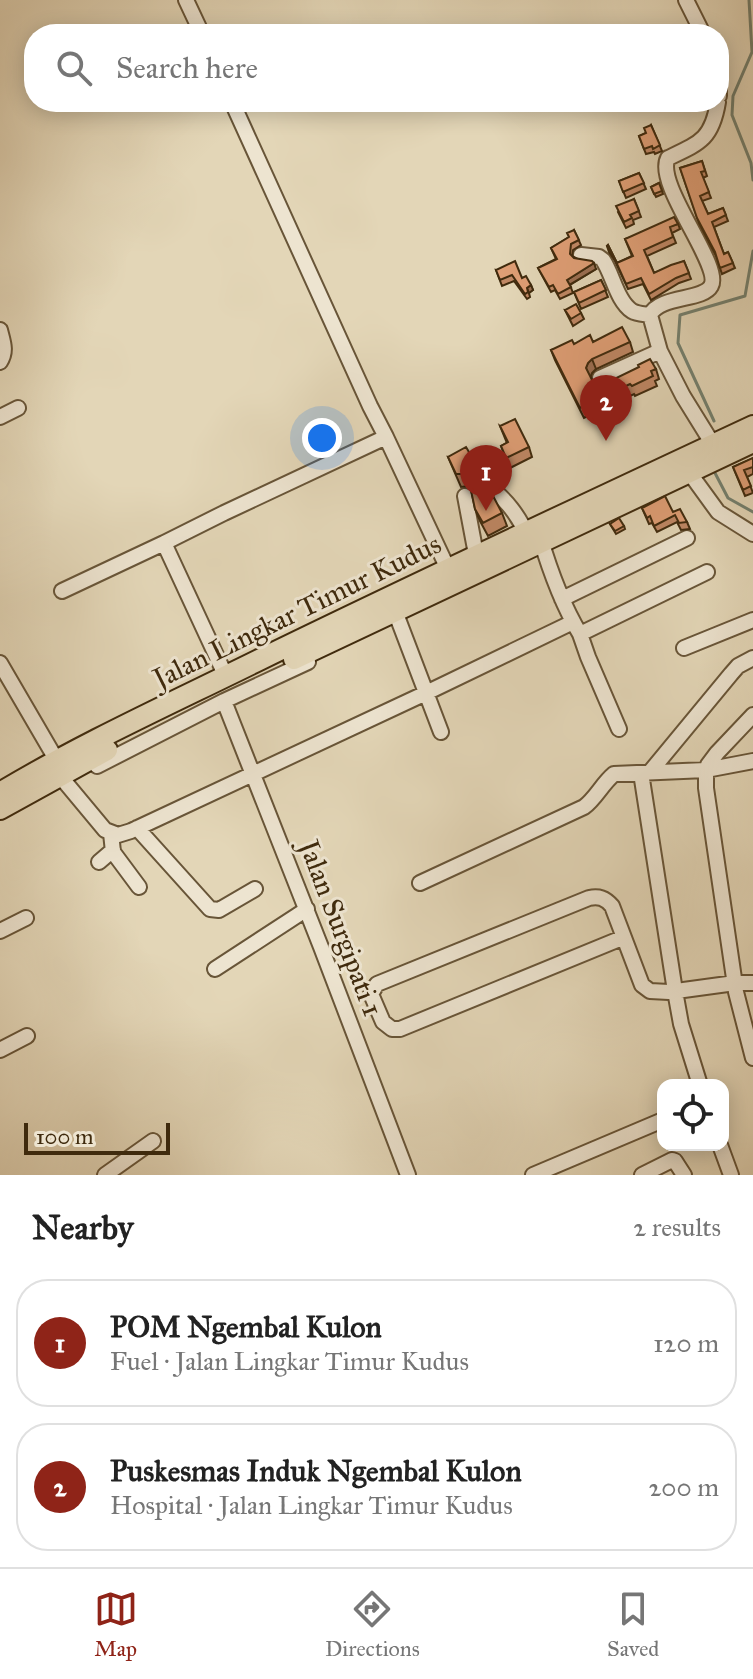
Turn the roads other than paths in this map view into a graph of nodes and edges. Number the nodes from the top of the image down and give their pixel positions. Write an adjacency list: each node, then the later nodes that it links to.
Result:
1 (186, 0): 3 (street)
2 (686, 0): 4 (street)
3 (197, 24)
4 (698, 24)
5 (237, 112): 17 (street)
6 (717, 112): 8 (street)
7 (581, 255): 8 (street)
8 (650, 315): 10 (street)
9 (0, 330): 11 (street)
10 (660, 351): 12 (street); 18 (street)
11 (0, 362)
12 (600, 378)
13 (18, 408): 14 (street)
14 (0, 417)
15 (753, 417): 18 (street)
16 (753, 426): 25 (highway, Jalan Lingkar Timur Kudus)
17 (386, 437): 27 (street); 29 (street)
18 (709, 438): 25 (street)
19 (753, 442): 25 (highway, Jalan Lingkar Timur Kudus)
20 (753, 451): 21 (street)
21 (694, 479): 24 (street); 25 (street)
22 (485, 485): 25 (street)
23 (465, 496): 28 (street)
24 (753, 534)
25 (534, 537): 28 (highway, Jalan Lingkar Timur Kudus); 32 (street)
26 (687, 538): 32 (street)
27 (164, 543): 31 (street); 39 (street)
28 (481, 563): 29 (highway, Jalan Lingkar Timur Kudus); 33 (street); 53 (highway, Jalan Lingkar Timur Kudus)
29 (446, 566): 39 (street); 52 (highway, Jalan Lingkar Timur Kudus)
30 (707, 572): 35 (street)
31 (62, 591)
32 (562, 599): 35 (street)
33 (398, 619): 40 (street); 41 (street)
34 (753, 620): 36 (street)
35 (577, 628): 40 (street); 43 (street)
36 (684, 648)
37 (753, 658): 49 (street)
38 (0, 663): 45 (street)
39 (222, 668): 45 (street)
40 (426, 693): 44 (street); 48 (street)
41 (224, 701): 48 (street, Jalan Surgipati 1); 50 (street)
42 (753, 715): 47 (street)
43 (619, 729)
44 (441, 732)
45 (53, 754): 51 (street)
46 (753, 761): 47 (street)
47 (706, 770): 49 (street); 67 (street)
48 (253, 772): 55 (street); 62 (street, Jalan Surgipati 1)
49 (645, 773): 59 (street); 69 (street)
50 (65, 782): 54 (street); 56 (street)
51 (0, 784)
52 (0, 793)
53 (0, 809)
54 (0, 819)
55 (137, 828): 56 (street); 61 (street)
56 (111, 833): 57 (street)
57 (113, 850): 58 (street); 60 (street)
58 (99, 862)
59 (420, 883)
60 (139, 887)
61 (255, 889)
62 (307, 909): 66 (street); 78 (street, Jalan Surgipati 1)
63 (26, 918): 64 (street)
64 (0, 931)
65 (622, 938): 65 (street); 69 (street)
66 (215, 969)
67 (735, 983): 68 (street); 69 (street); 72 (street)
68 (753, 983)
69 (675, 991): 73 (street)
70 (27, 1036): 71 (street)
71 (0, 1050)
72 (753, 1058)
73 (698, 1079)
74 (657, 1123): 79 (street)
75 (153, 1141): 77 (street)
76 (722, 1151): 82 (street)
77 (105, 1175)
78 (408, 1175)
79 (533, 1175)
80 (642, 1175): 81 (street)
81 (684, 1175)
82 (731, 1175)

